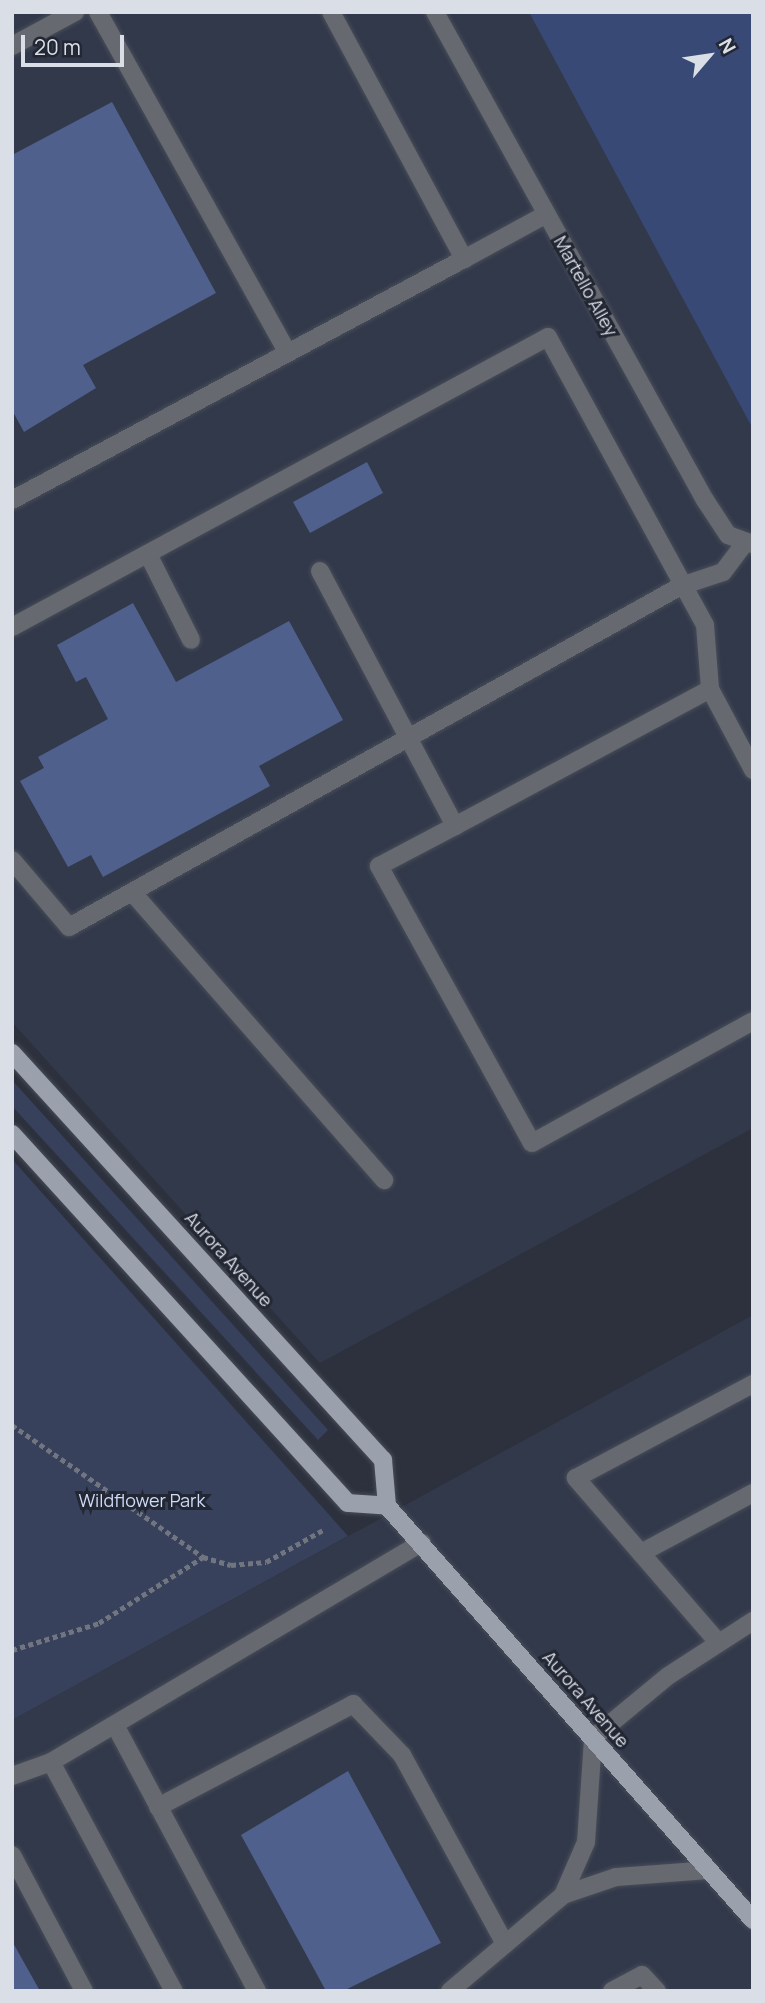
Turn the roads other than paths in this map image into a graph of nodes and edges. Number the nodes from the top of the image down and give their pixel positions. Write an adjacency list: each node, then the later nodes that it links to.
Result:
1 (75, 12): 5 (street)
2 (98, 12): 8 (street)
3 (331, 12): 7 (street)
4 (435, 12): 6 (street, Martello Alley)
5 (12, 46)
6 (547, 214): 7 (street); 10 (street, Martello Alley)
7 (464, 258): 8 (street)
8 (288, 353): 9 (street)
9 (12, 500)
10 (749, 543): 13 (street)
11 (148, 554): 13 (street); 14 (street); 15 (street)
12 (320, 571): 17 (street)
13 (681, 586): 16 (street); 17 (street)
14 (12, 627)
15 (191, 640)
16 (710, 689): 18 (street); 19 (street)
17 (408, 738): 19 (street); 21 (street)
18 (753, 771)
19 (454, 826): 22 (street)
20 (12, 860): 21 (street)
21 (132, 892): 25 (street)
22 (753, 1021)
23 (12, 1053): 28 (main road, Aurora Avenue)
24 (12, 1134): 28 (main road)
25 (384, 1180)
26 (753, 1384): 30 (street)
27 (753, 1493): 30 (street)
28 (387, 1506): 29 (main road, Aurora Avenue)
29 (422, 1543): 33 (street); 34 (main road, Aurora Avenue)
30 (641, 1553): 32 (street)
31 (753, 1621): 32 (street)
32 (717, 1641): 34 (street)
33 (115, 1725): 35 (street); 37 (street)
34 (593, 1738): 39 (main road, Aurora Avenue); 40 (street)
35 (51, 1762): 36 (street); 44 (street)
36 (12, 1776)
37 (158, 1807): 42 (street); 45 (street)
38 (12, 1855): 43 (street)
39 (709, 1870): 40 (street); 41 (main road, Aurora Avenue)
40 (563, 1895): 42 (street)
41 (753, 1920)
42 (505, 1944): 46 (street)
43 (84, 1991)
44 (174, 1991)
45 (257, 1991)
46 (450, 1991)
47 (612, 1991): 48 (street)
48 (657, 1991)

